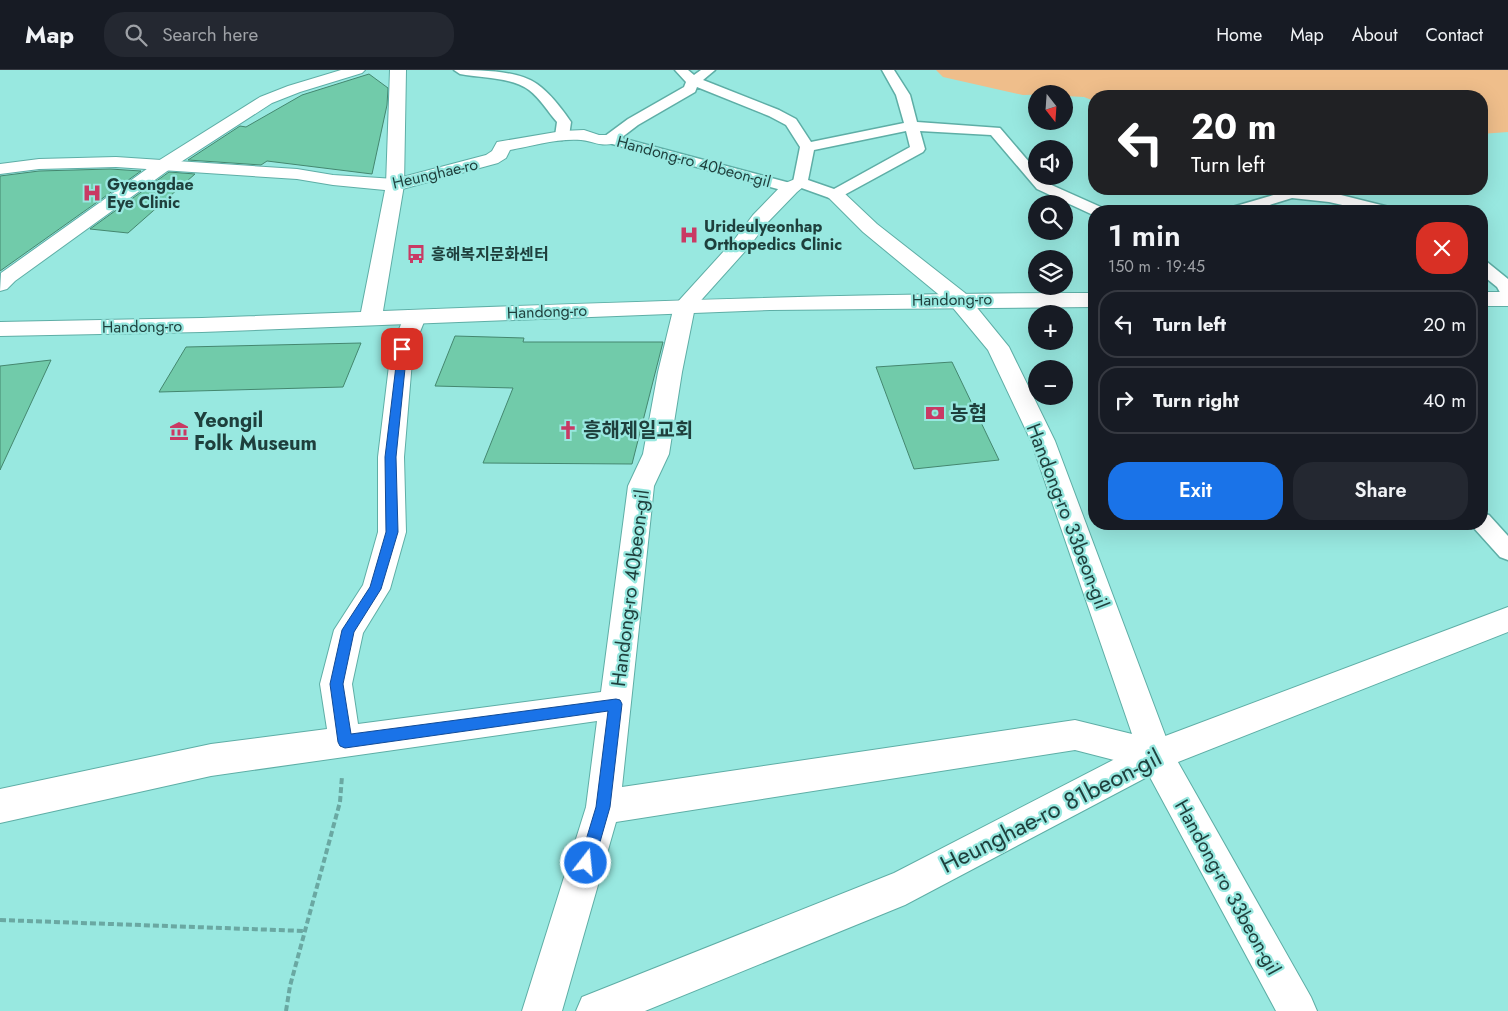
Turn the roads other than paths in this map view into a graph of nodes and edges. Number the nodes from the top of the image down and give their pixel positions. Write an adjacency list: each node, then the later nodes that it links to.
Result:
1 (357, 70): 12 (street)
2 (398, 70): 14 (street)
3 (460, 70): 9 (lane)
4 (681, 70): 7 (lane)
5 (708, 70): 7 (lane, Handong-ro 40beon-gil)
6 (888, 70): 8 (lane)
7 (693, 81): 10 (lane, Handong-ro 40beon-gil); 11 (lane)
8 (912, 126): 11 (lane); 16 (lane); 21 (lane)
9 (562, 136): 10 (street, Heunghae-ro); 14 (street, Heunghae-ro)
10 (610, 139): 15 (lane, Handong-ro 40beon-gil)
11 (808, 147): 15 (lane, Handong-ro 40beon-gil)
12 (164, 165): 13 (street, Heunghae-ro); 14 (street, Heunghae-ro); 23 (street)
13 (0, 169)
14 (394, 185): 31 (street)
15 (795, 185): 16 (lane, Handong-ro 40beon-gil); 29 (street, Handong-ro 40beon-gil)
16 (835, 195): 25 (street, Handong-ro 33beon-gil)
17 (1285, 195): 19 (lane)
18 (1310, 195): 20 (lane)
19 (1254, 205)
20 (1362, 205)
21 (1088, 207)
22 (1488, 271): 24 (lane)
23 (0, 286)
24 (1508, 292)
25 (957, 298): 28 (street, Handong-ro); 29 (street, Handong-ro); 38 (street, Handong-ro 33beon-gil)
26 (1488, 299): 27 (street)
27 (1508, 299)
28 (1088, 300)
29 (685, 306): 30 (street, Handong-ro); 36 (street, Handong-ro 40beon-gil)
30 (415, 317): 31 (street, Handong-ro); 37 (street)
31 (370, 319): 32 (street, Handong-ro)
32 (0, 329)
33 (1488, 530): 34 (lane)
34 (1508, 551)
35 (1508, 619): 38 (street, Heunghae-ro 81beon-gil)
36 (616, 704): 37 (street); 40 (street)
37 (345, 742): 39 (street)
38 (1156, 755): 40 (street); 42 (street, Heunghae-ro 81beon-gil); 43 (street, Handong-ro 33beon-gil)
39 (0, 806)
40 (603, 807): 41 (street)
41 (542, 1011)
42 (596, 1011)
43 (1296, 1011)

